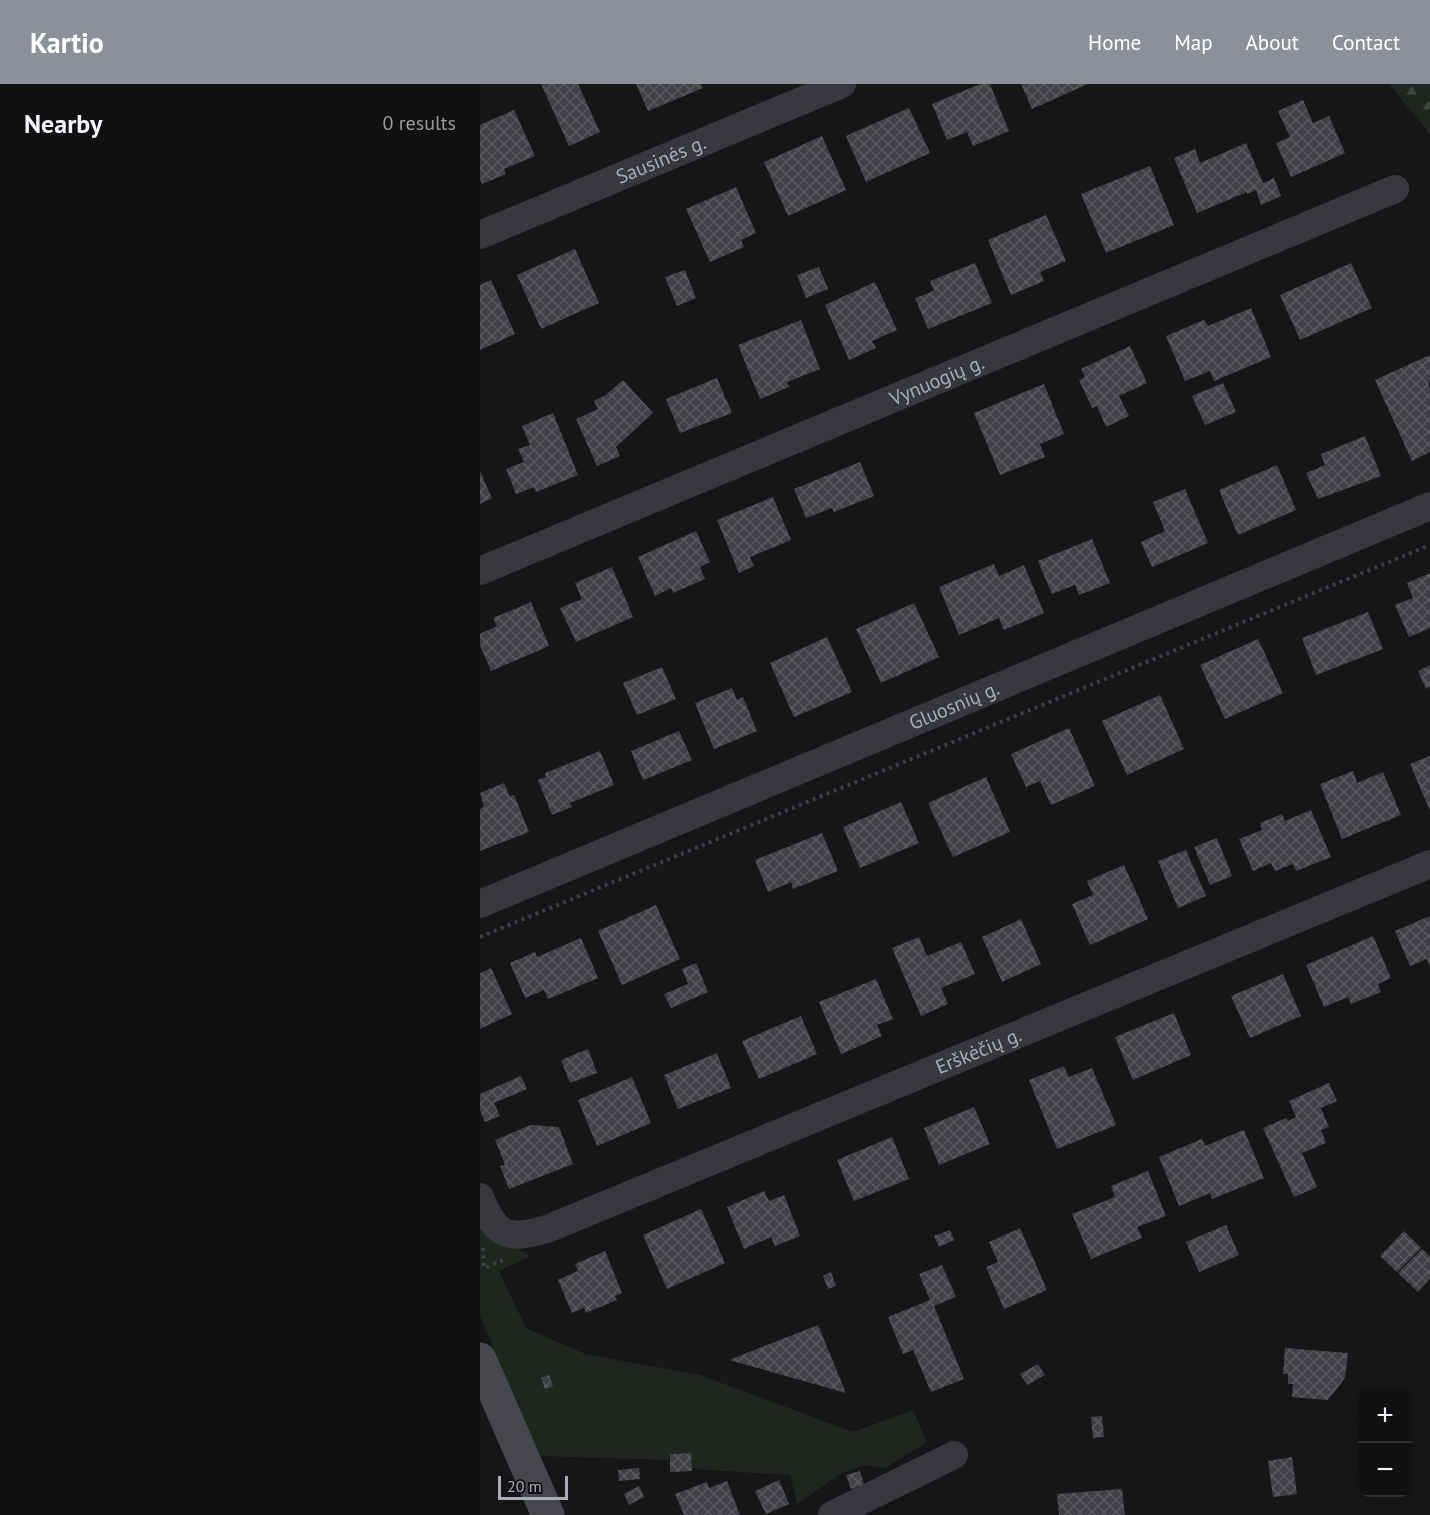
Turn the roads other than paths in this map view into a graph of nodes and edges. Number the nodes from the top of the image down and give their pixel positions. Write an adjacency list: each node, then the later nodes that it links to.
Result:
1 (842, 84): 3 (street, Sausinės g.)
2 (1395, 189): 5 (street, Vynuogių g.)
3 (480, 235)
4 (1430, 506): 7 (street, Gluosnių g.)
5 (480, 571)
6 (1430, 864): 8 (street, Erškėčių g.)
7 (480, 904)
8 (480, 1197)
9 (480, 1359): 11 (main road)
10 (954, 1455): 12 (street)
11 (548, 1515)
12 (832, 1515)

